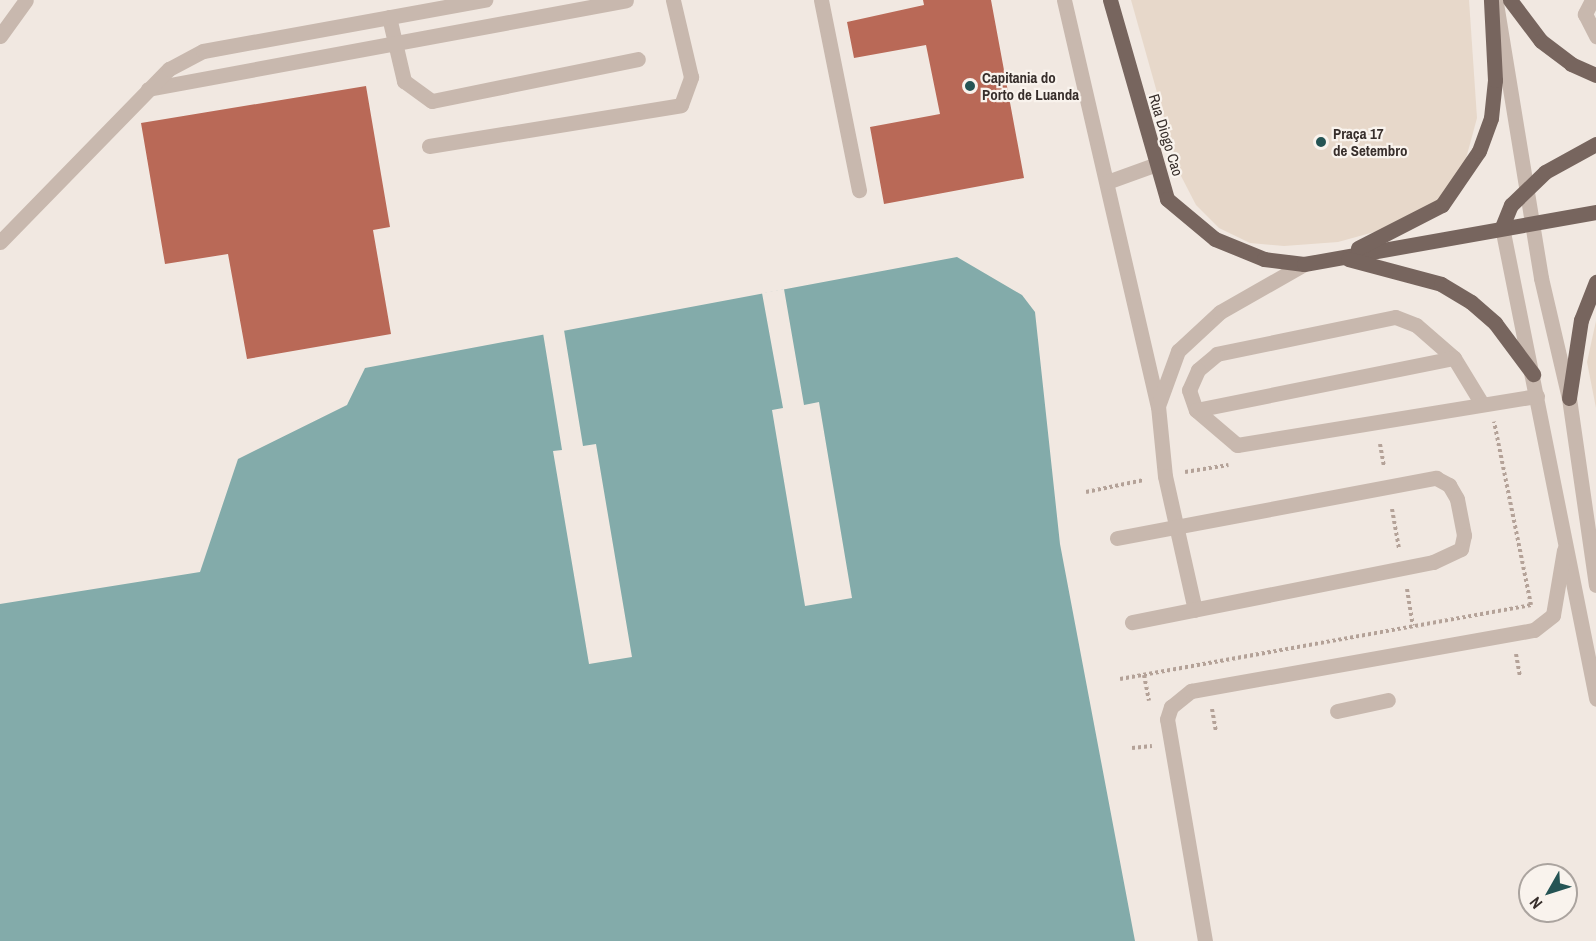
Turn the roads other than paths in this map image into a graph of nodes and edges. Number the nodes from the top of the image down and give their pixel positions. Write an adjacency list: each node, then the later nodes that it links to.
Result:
1 (26, 0): 12 (street)
2 (485, 0): 11 (street)
3 (626, 0): 14 (street)
4 (673, 0): 19 (street)
5 (821, 0): 22 (street)
6 (1064, 0): 21 (street)
7 (1110, 0): 20 (main road, Rua Diogo Cao)
8 (1494, 0): 23 (street); 28 (main road)
9 (1510, 0): 16 (main road)
10 (1592, 0): 13 (street)
11 (389, 17): 14 (street); 17 (street)
12 (0, 36)
13 (1596, 36)
14 (394, 43): 15 (street); 17 (street)
15 (639, 59)
16 (1596, 75)
17 (148, 89): 27 (street)
18 (1596, 144): 23 (main road)
19 (429, 146)
20 (1154, 165): 21 (street); 29 (main road, Rua Diogo Cao)
21 (1107, 182): 35 (street)
22 (859, 189)
23 (1527, 189): 25 (street); 26 (main road)
24 (1596, 212): 25 (main road)
25 (1531, 221): 26 (main road); 34 (street)
26 (1502, 226): 28 (main road); 32 (street)
27 (0, 242)
28 (1339, 257): 29 (main road, Rua Diogo Cao); 32 (main road)
29 (1304, 264): 35 (street)
30 (1596, 282): 34 (main road)
31 (1454, 358): 36 (street); 36 (street); 37 (street)
32 (1533, 374): 33 (street)
33 (1537, 396): 37 (street); 40 (street)
34 (1569, 398): 41 (street)
35 (1158, 406): 38 (street)
36 (1196, 410): 37 (street)
37 (1488, 410)
38 (1177, 527): 39 (street); 43 (street); 43 (street)
39 (1117, 538)
40 (1564, 550): 45 (street); 48 (street)
41 (1594, 563): 42 (street)
42 (1596, 585)
43 (1195, 609): 44 (street)
44 (1132, 622)
45 (1596, 699)
46 (1388, 700): 47 (street)
47 (1337, 711)
48 (1205, 941)

